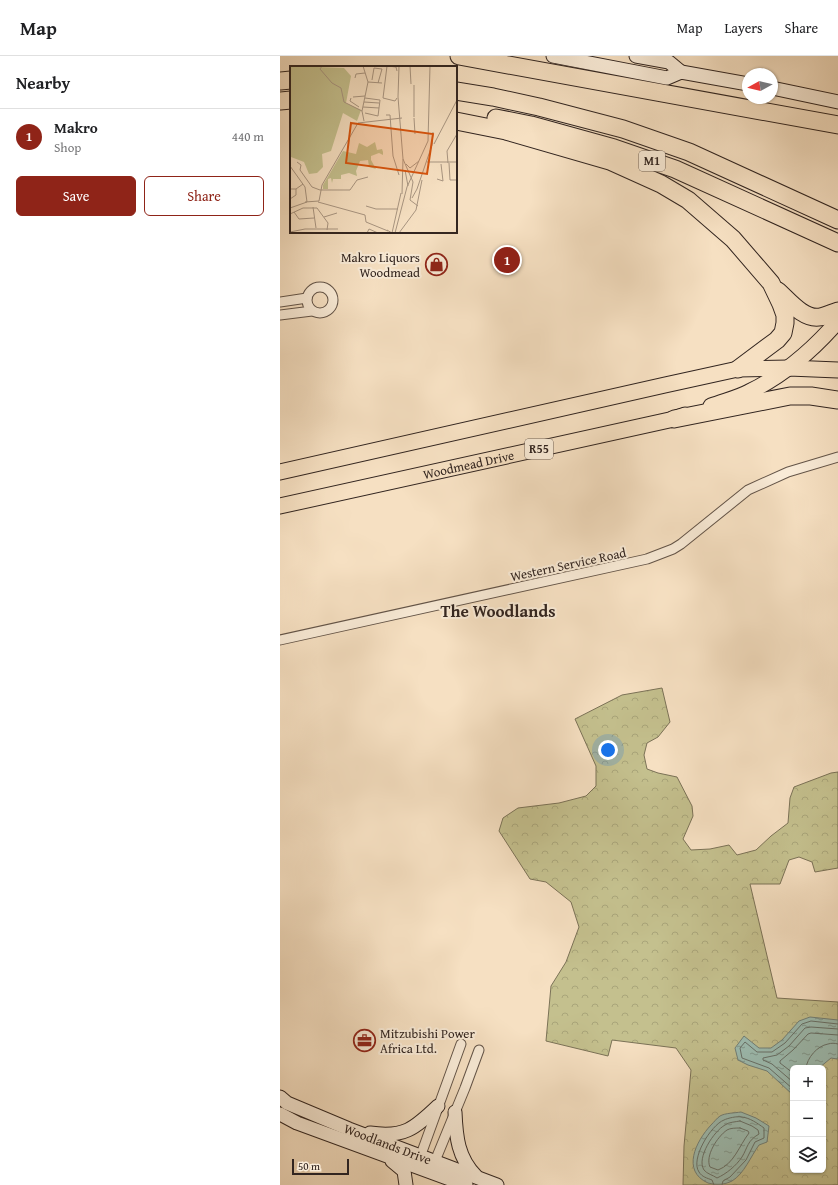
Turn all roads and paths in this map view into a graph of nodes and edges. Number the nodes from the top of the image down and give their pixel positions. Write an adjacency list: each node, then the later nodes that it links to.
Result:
1 (459, 56): 17 (highway)
2 (554, 56): 6 (main road)
3 (636, 56): 4 (main road)
4 (669, 59): 5 (main road); 6 (street)
5 (681, 72): 6 (main road); 9 (main road)
6 (667, 78)
7 (290, 80): 8 (highway)
8 (280, 81)
9 (742, 83)
10 (778, 89): 14 (main road)
11 (457, 91): 18 (highway, M1)
12 (290, 100): 13 (highway)
13 (280, 101)
14 (838, 102)
15 (457, 111): 19 (highway, M1)
16 (457, 121): 20 (highway)
17 (838, 125)
18 (838, 220)
19 (838, 244)
20 (771, 283): 24 (highway); 28 (highway)
21 (307, 298): 22 (street); 23 (street); 23 (street)
22 (280, 302)
23 (312, 311): 25 (street)
24 (838, 311)
25 (280, 315)
26 (838, 321): 27 (main road, Woodmead Drive / R55)
27 (789, 368): 28 (main road); 29 (main road); 31 (main road, Woodmead Drive / R55)
28 (738, 369): 33 (main road)
29 (838, 370)
30 (838, 400): 31 (highway)
31 (674, 419): 34 (main road, Woodmead Drive / R55)
32 (838, 457): 35 (street, Western Service Road)
33 (280, 472)
34 (280, 506)
35 (280, 640)
36 (461, 1044): 39 (street)
37 (479, 1050): 40 (street)
38 (280, 1097): 42 (main road, Woodlands Drive)
39 (438, 1106): 42 (main road); 44 (street)
40 (455, 1112): 45 (street); 46 (main road)
41 (280, 1114): 43 (main road, Woodlands Drive)
42 (348, 1129): 44 (main road, Woodlands Drive)
43 (386, 1156): 44 (main road, Woodlands Drive); 47 (main road)
44 (418, 1161): 45 (main road, Woodlands Drive)
45 (433, 1167): 46 (main road, Woodlands Drive); 50 (main road, Woodlands Drive)
46 (478, 1178): 51 (main road, Woodlands Drive)
47 (406, 1185)
48 (439, 1185): 49 (main road)
49 (449, 1185)
50 (466, 1185)
51 (497, 1185)

